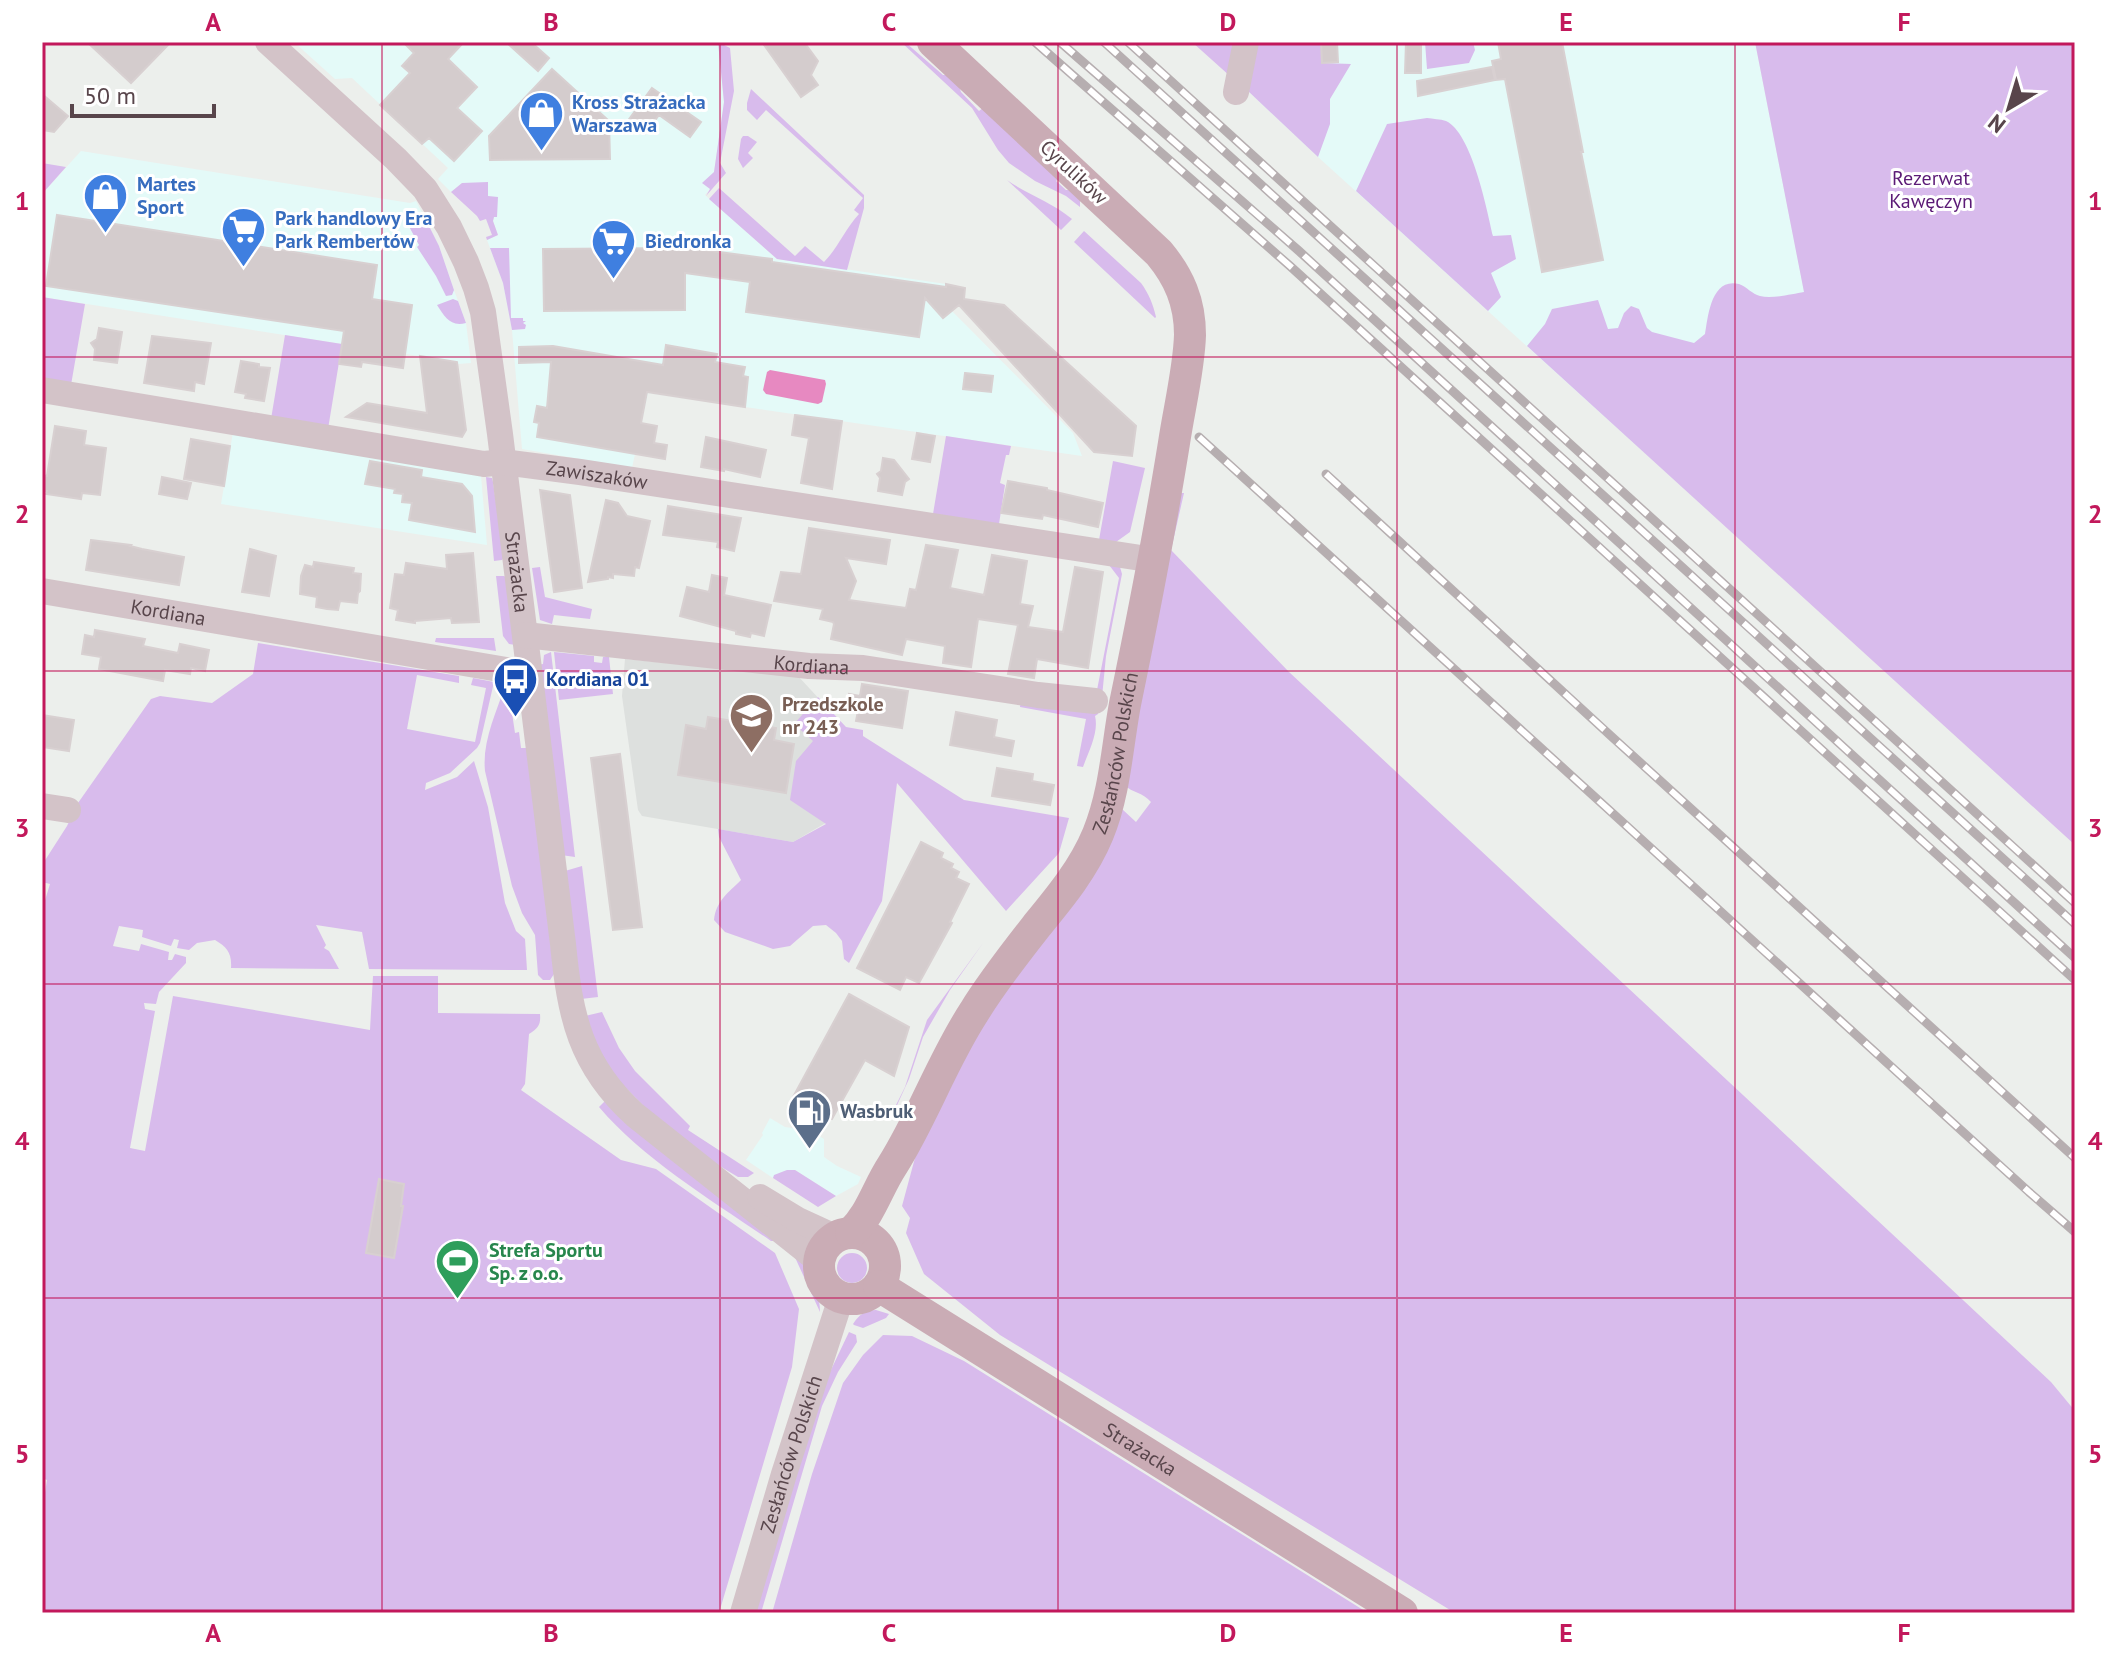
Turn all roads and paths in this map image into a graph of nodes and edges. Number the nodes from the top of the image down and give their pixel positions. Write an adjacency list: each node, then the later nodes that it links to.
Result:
1 (268, 42): 7 (street, Strażacka)
2 (933, 42): 5 (main road, Cyrulików)
3 (1246, 42): 4 (street)
4 (1236, 92)
5 (1189, 320): 8 (main road, Zesłańców Polskich)
6 (42, 390): 7 (street, Zawiszaków)
7 (504, 462): 8 (street, Zawiszaków); 10 (street, Strażacka)
8 (1154, 560): 15 (main road, Zesłańców Polskich)
9 (42, 591): 11 (street, Kordiana)
10 (525, 635): 11 (street, Strażacka); 12 (street, Kordiana)
11 (529, 674): 16 (street, Strażacka)
12 (1095, 701)
13 (42, 806): 14 (street)
14 (68, 810)
15 (912, 1134): 16 (main road, Zesłańców Polskich); 17 (main road, Zesłańców Polskich)
16 (835, 1244): 17 (main road); 19 (main road)
17 (881, 1249): 18 (main road)
18 (879, 1286): 19 (main road); 21 (main road, Strażacka)
19 (841, 1298): 20 (street, Zesłańców Polskich)
20 (743, 1613)
21 (1402, 1613)

